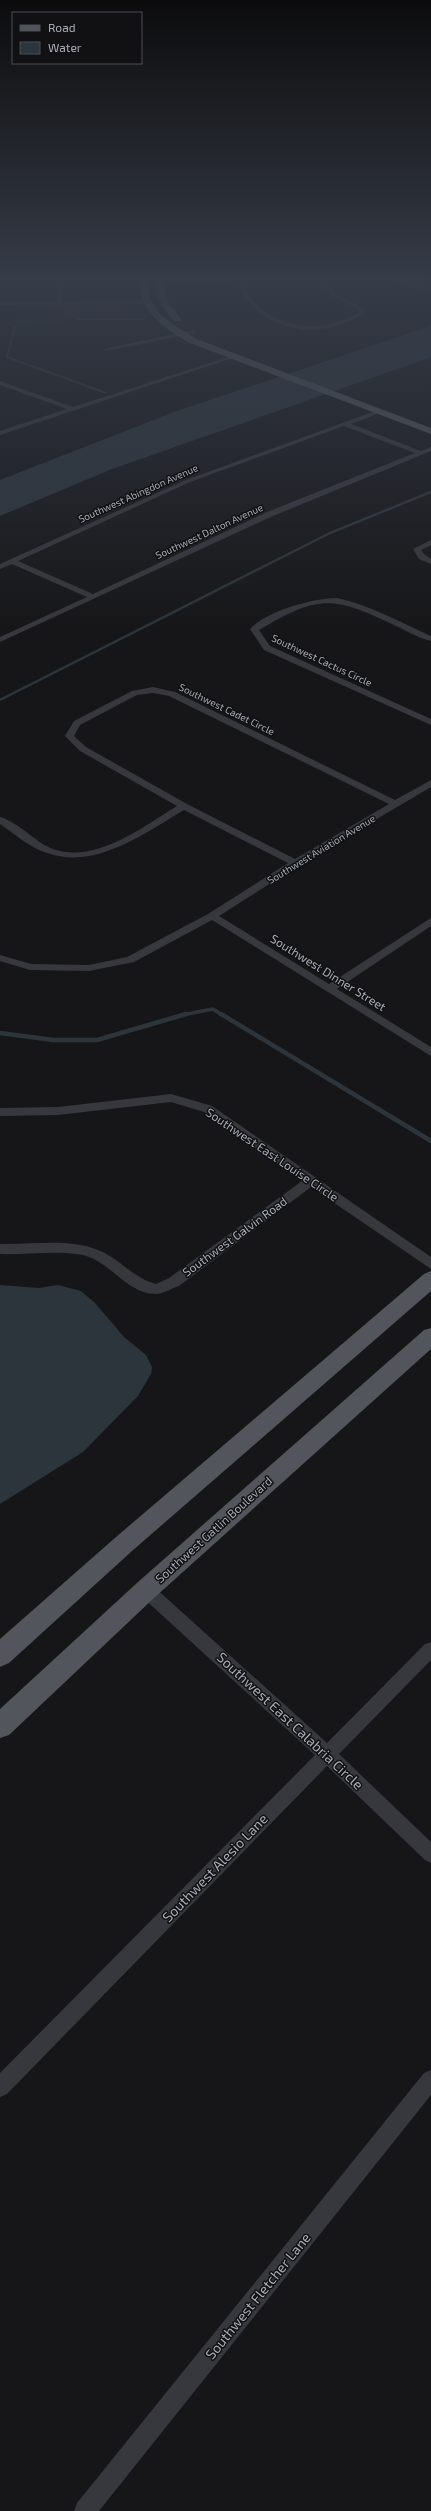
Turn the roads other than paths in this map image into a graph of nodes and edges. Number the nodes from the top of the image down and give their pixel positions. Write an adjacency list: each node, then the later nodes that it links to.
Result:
1 (43, 398): 5 (street)
2 (101, 398): 5 (street)
3 (343, 398): 6 (main road)
4 (365, 398): 7 (main road)
5 (70, 408): 10 (street)
6 (378, 412): 8 (street, Southwest Abingdon Avenue); 9 (main road)
7 (431, 423)
8 (344, 424): 12 (street); 14 (street, Southwest Abingdon Avenue)
9 (431, 431)
10 (0, 433)
11 (431, 449): 12 (street, Southwest Dalton Avenue)
12 (421, 453): 17 (street, Southwest Dalton Avenue)
13 (431, 542): 15 (street)
14 (13, 562): 16 (street, Southwest Abingdon Avenue); 17 (street)
15 (431, 562)
16 (0, 567)
17 (92, 596): 19 (street, Southwest Dalton Avenue)
18 (431, 639): 20 (street, Southwest Cactus Circle)
19 (0, 640)
20 (431, 722)
21 (431, 783): 22 (street, Southwest Aviation Avenue)
22 (396, 804): 23 (street, Southwest Cadet Circle); 25 (street, Southwest Aviation Avenue)
23 (184, 806): 24 (street); 25 (street, Southwest Cadet Circle)
24 (0, 820)
25 (295, 863): 26 (street, Southwest Aviation Avenue)
26 (212, 916): 28 (street, Southwest Aviation Avenue); 29 (street, Southwest Dinner Street)
27 (431, 921): 29 (street)
28 (0, 958)
29 (329, 989): 30 (street, Southwest Dinner Street)
30 (431, 1052)
31 (0, 1112): 32 (street, Southwest East Louise Circle)
32 (311, 1181): 33 (street, Southwest Galvin Road); 34 (street, Southwest East Louise Circle)
33 (0, 1249)
34 (431, 1264)
35 (431, 1279): 39 (main road)
36 (431, 1336): 37 (main road, Southwest Gatlin Boulevard)
37 (146, 1590): 40 (main road, Southwest Gatlin Boulevard); 41 (street, Southwest East Calabria Circle)
38 (431, 1649): 41 (street, Southwest Alesio Lane)
39 (0, 1654)
40 (0, 1726)
41 (327, 1754): 42 (street, Southwest East Calabria Circle); 44 (street, Southwest Alesio Lane)
42 (431, 1854)
43 (431, 2080): 45 (street, Southwest Fletcher Lane)
44 (0, 2088)
45 (85, 2511)

